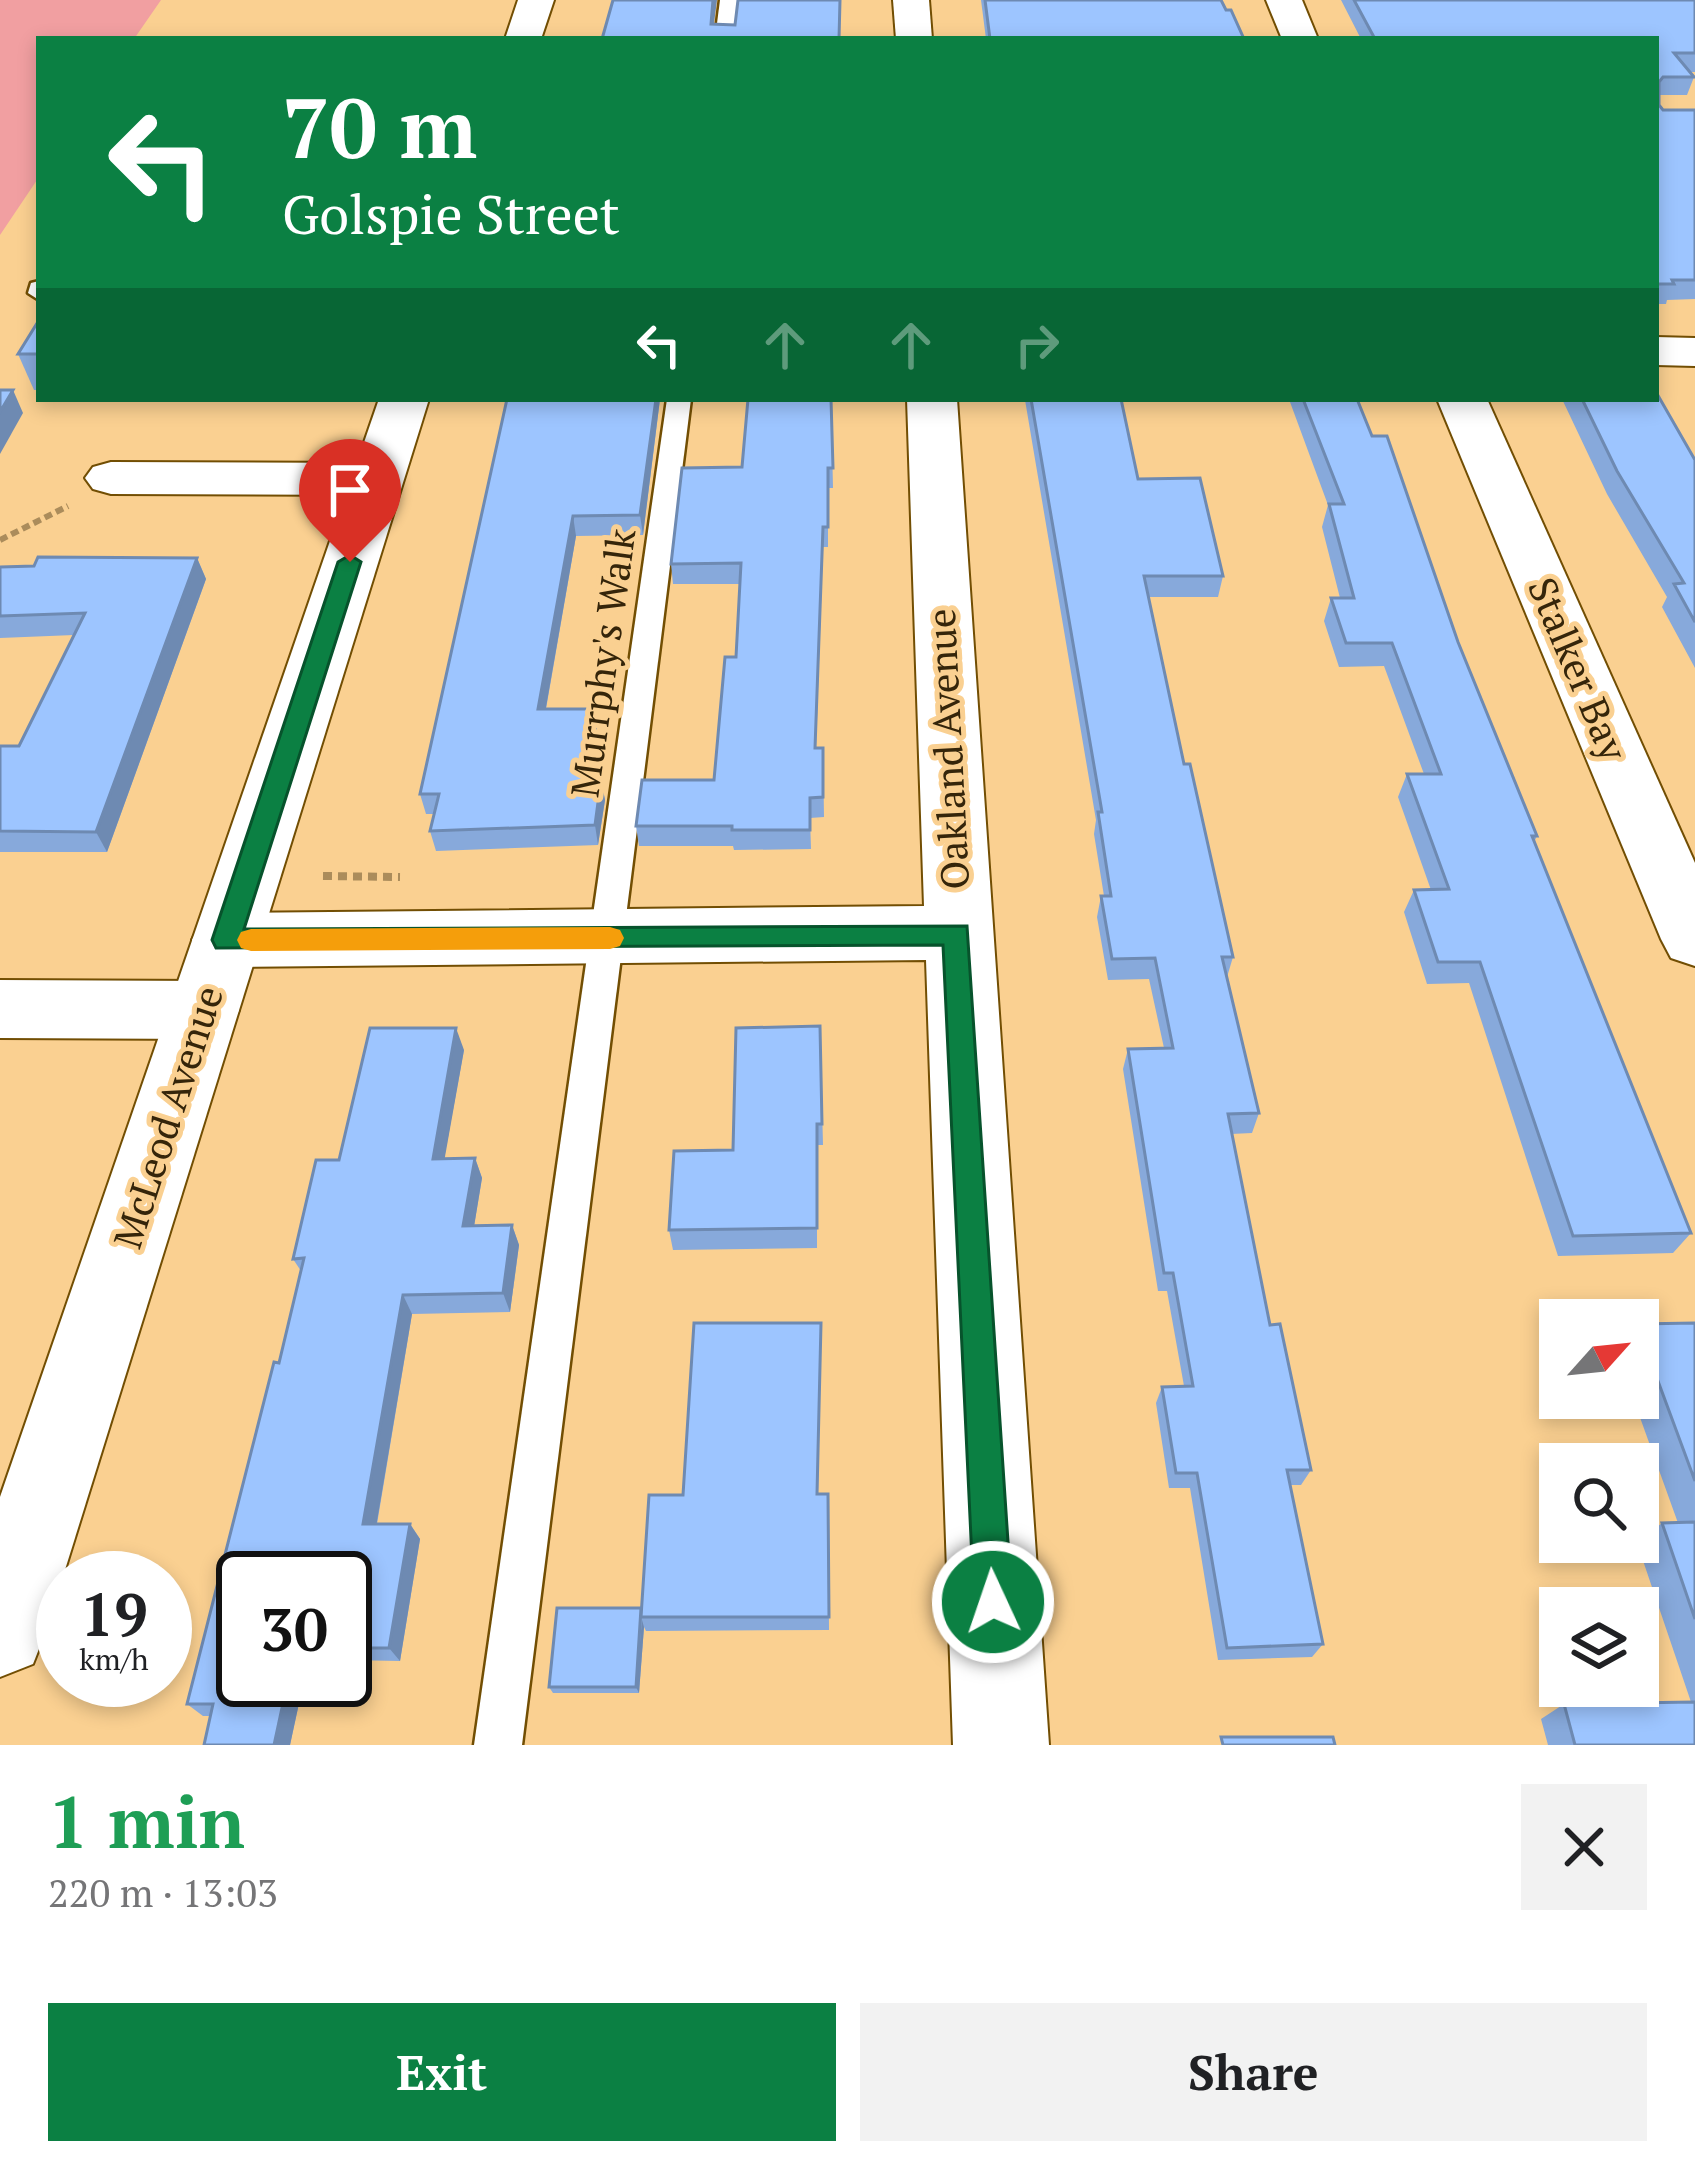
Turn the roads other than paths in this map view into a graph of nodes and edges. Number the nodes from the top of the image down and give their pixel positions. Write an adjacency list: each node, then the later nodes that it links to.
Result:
1 (536, 0): 5 (street)
2 (729, 0): 6 (lane)
3 (911, 0): 7 (street)
4 (1284, 0): 8 (street)
5 (524, 36)
6 (724, 36)
7 (914, 36)
8 (1299, 36)
9 (1659, 352): 10 (street)
10 (1695, 352)
11 (403, 402): 16 (street, McLeod Avenue)
12 (679, 402): 18 (lane, Murrphy's Walk)
13 (932, 402): 17 (street, Oakland Avenue)
14 (1463, 402): 19 (street, Stalker Bay)
15 (111, 478): 16 (street)
16 (377, 479): 20 (street, McLeod Avenue)
17 (957, 934): 18 (street); 25 (street, Oakland Avenue)
18 (604, 938): 20 (street); 24 (lane, Murrphy's Walk)
19 (1695, 939)
20 (226, 940): 22 (street, McLeod Avenue)
21 (0, 1009): 22 (street)
22 (204, 1010): 23 (street, McLeod Avenue)
23 (0, 1630)
24 (498, 1745)
25 (1001, 1745)

